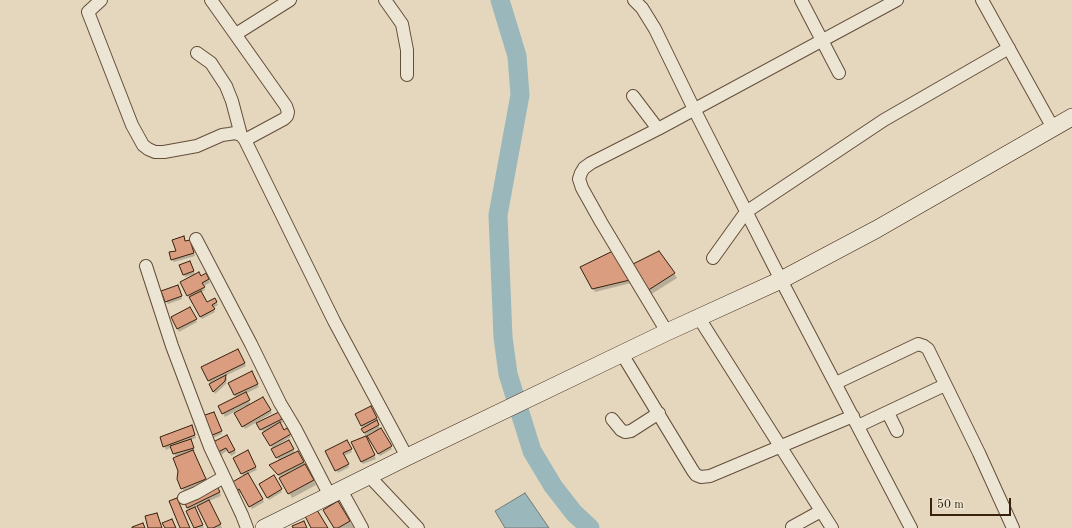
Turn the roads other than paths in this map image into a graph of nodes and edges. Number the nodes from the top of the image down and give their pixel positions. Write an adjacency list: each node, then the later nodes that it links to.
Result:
1 (101, 0): 20 (street)
2 (210, 0): 9 (street)
3 (384, 0): 14 (street)
4 (634, 0): 16 (street)
5 (801, 0): 10 (street)
6 (897, 0): 10 (street)
7 (982, 0): 11 (street)
8 (285, 1): 9 (street)
9 (236, 34): 20 (street)
10 (823, 40): 13 (street); 16 (street)
11 (1009, 48): 18 (street); 21 (street)
12 (197, 53): 20 (street)
13 (839, 73)
14 (407, 75)
15 (633, 96): 19 (street)
16 (694, 109): 19 (street); 21 (street)
17 (1072, 118): 18 (main road)
18 (1053, 128): 25 (main road)
19 (658, 129): 27 (street)
20 (243, 137): 37 (street)
21 (746, 212): 23 (street); 25 (street)
22 (196, 239): 40 (street)
23 (713, 258)
24 (146, 266): 39 (street)
25 (781, 280): 26 (main road); 29 (street)
26 (699, 318): 27 (main road); 36 (street)
27 (667, 332): 28 (main road)
28 (622, 354): 31 (street); 37 (main road)
29 (836, 383): 30 (street); 34 (street)
30 (945, 385): 32 (street); 50 (street)
31 (658, 413): 33 (street); 36 (street)
32 (888, 413): 34 (street); 35 (street)
33 (612, 419)
34 (856, 421): 36 (street); 49 (street)
35 (897, 431)
36 (781, 447): 42 (street)
37 (407, 457): 38 (main road)
38 (369, 476): 40 (main road); 47 (street)
39 (224, 477): 41 (street); 44 (street)
40 (336, 493): 45 (main road); 46 (street)
41 (184, 498)
42 (821, 511): 43 (street); 48 (street)
43 (792, 527)
44 (247, 528)
45 (264, 528)
46 (362, 528)
47 (418, 528)
48 (832, 528)
49 (912, 528)
50 (1013, 528)

